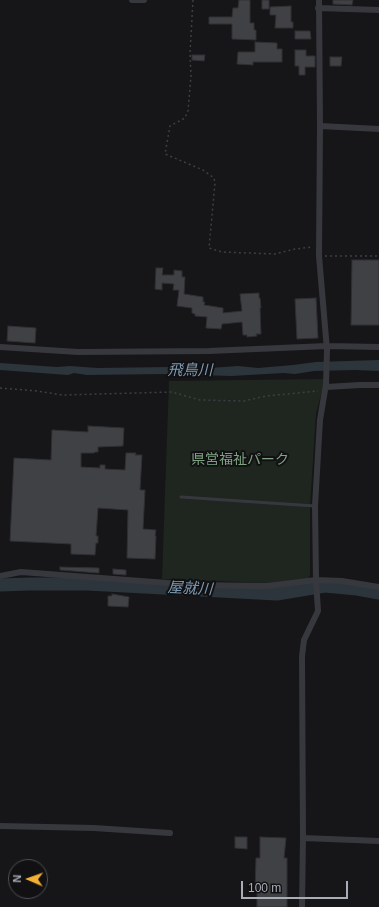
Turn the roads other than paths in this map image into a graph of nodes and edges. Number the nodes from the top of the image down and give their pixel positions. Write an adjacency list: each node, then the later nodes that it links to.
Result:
1 (132, 0): 2 (street)
2 (144, 0)
3 (318, 0): 4 (street)
4 (318, 8): 5 (street); 6 (street)
5 (379, 10)
6 (320, 126): 7 (street); 10 (street)
7 (379, 129)
8 (0, 347): 10 (street)
9 (379, 347): 10 (street)
10 (327, 348): 12 (street)
11 (379, 385): 12 (street)
12 (326, 387): 14 (street)
13 (182, 497): 14 (lane)
14 (315, 506): 16 (street)
15 (0, 576): 16 (street)
16 (316, 581): 17 (street); 20 (street)
17 (379, 587)
18 (0, 826): 19 (street)
19 (170, 833)
20 (303, 838): 21 (street); 22 (street)
21 (379, 841)
22 (302, 907)

